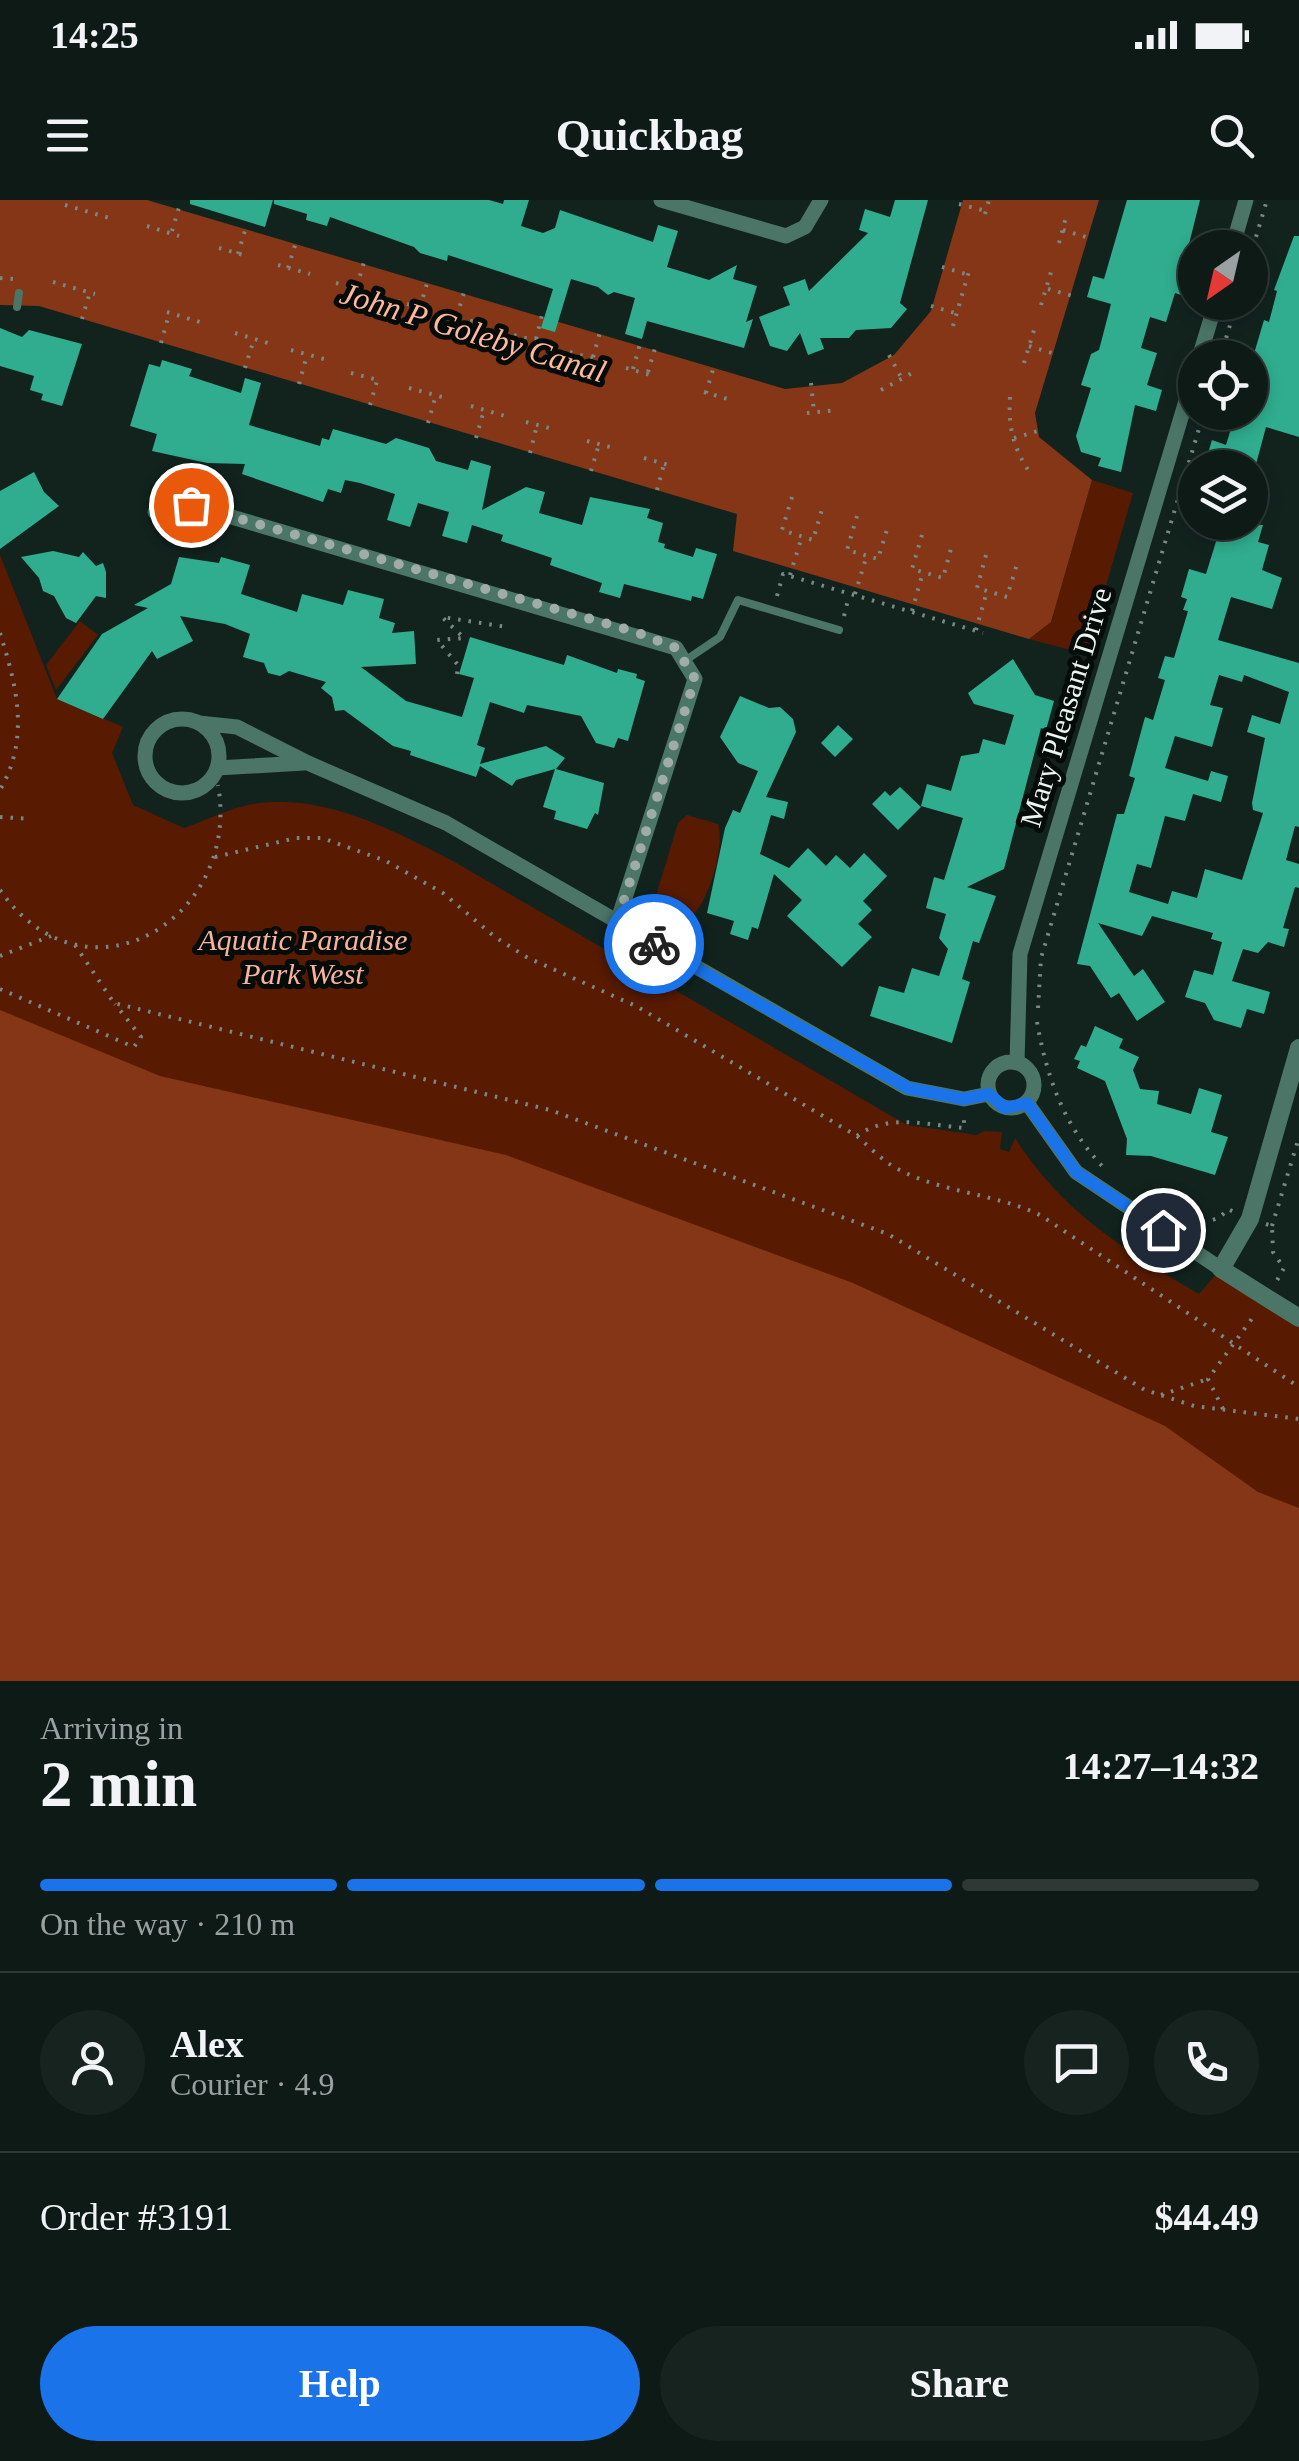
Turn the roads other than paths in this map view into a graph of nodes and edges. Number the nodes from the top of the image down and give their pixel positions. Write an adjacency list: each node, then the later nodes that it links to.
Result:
1 (661, 200): 2 (street)
2 (821, 200)
3 (1246, 200): 4 (street)
4 (1237, 230)
5 (19, 293): 6 (lane)
6 (17, 307)
7 (1178, 428): 16 (street, Mary Pleasant Drive)
8 (155, 512): 10 (street)
9 (840, 630): 10 (lane)
10 (683, 662): 14 (street)
11 (199, 723): 12 (street); 13 (street); 13 (street)
12 (308, 763): 13 (street); 14 (street)
13 (216, 769)
14 (617, 922): 17 (street)
15 (1299, 1048): 19 (street)
16 (1017, 1063): 17 (street); 18 (street)
17 (989, 1094): 18 (street)
18 (1027, 1103): 19 (street)
19 (1221, 1270): 20 (street)
20 (1299, 1318)

